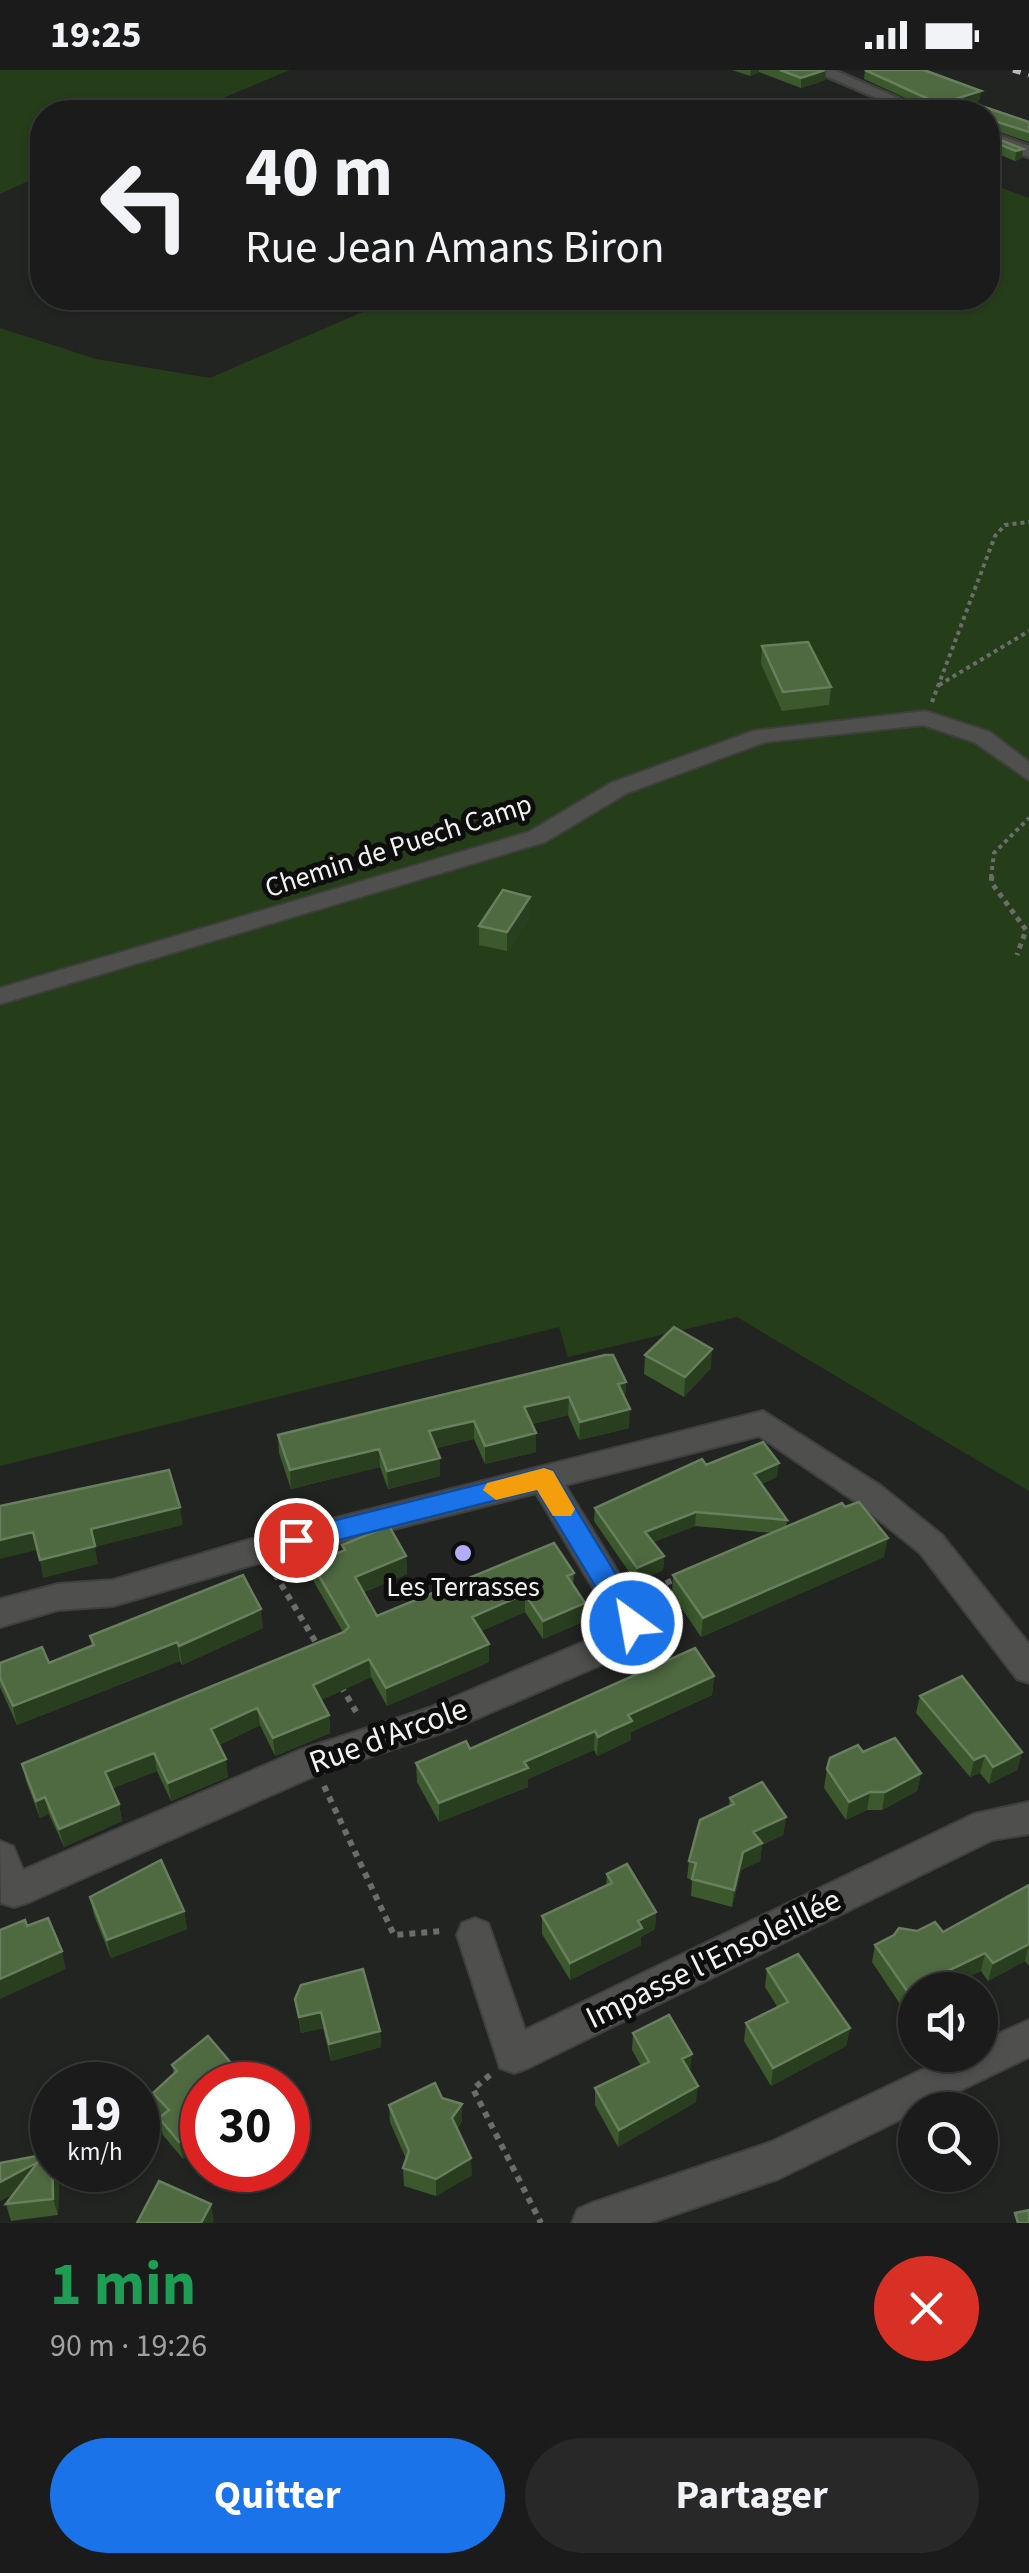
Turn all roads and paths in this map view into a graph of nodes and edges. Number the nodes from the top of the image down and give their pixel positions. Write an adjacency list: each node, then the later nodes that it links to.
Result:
1 (820, 70): 2 (main road)
2 (892, 100)
3 (1000, 141): 4 (main road)
4 (1029, 152)
5 (1029, 522): 7 (path)
6 (1029, 631): 7 (path)
7 (939, 684): 8 (path)
8 (924, 718): 9 (street, Chemin de Puech Camp); 12 (street, Chemin de Puech Camp)
9 (1029, 773)
10 (1029, 818): 11 (path)
11 (1017, 955)
12 (0, 996)
13 (544, 1478): 14 (street); 16 (street); 19 (street)
14 (261, 1550): 17 (street); 18 (path)
15 (687, 1574): 16 (path)
16 (618, 1602): 21 (street, Rue d'Arcole)
17 (0, 1613)
18 (321, 1652)
19 (1029, 1669)
20 (331, 1670): 21 (path)
21 (372, 1738): 22 (street, Rue d'Arcole)
22 (312, 1761): 24 (street, Rue d'Arcole); 25 (path)
23 (1029, 1818): 27 (street, Impasse l'Ensoleillée)
24 (0, 1857)
25 (475, 1935): 27 (street)
26 (1029, 2038): 29 (street)
27 (514, 2055): 28 (path)
28 (541, 2223)
29 (592, 2223)

